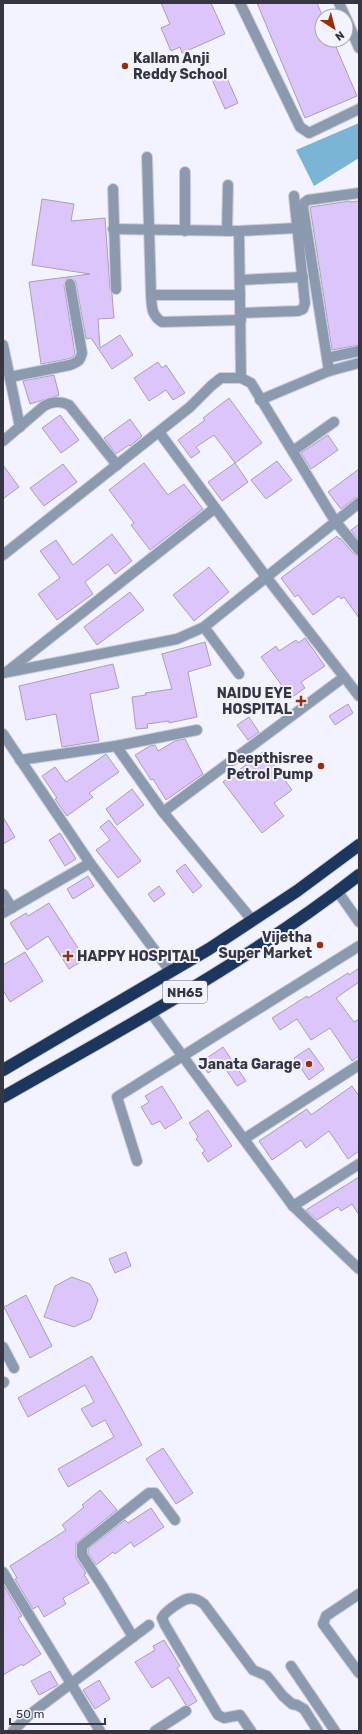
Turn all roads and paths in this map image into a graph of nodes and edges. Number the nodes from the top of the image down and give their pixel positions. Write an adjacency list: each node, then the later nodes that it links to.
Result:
1 (240, 3): 4 (street)
2 (354, 36): 3 (street)
3 (359, 48)
4 (359, 109)
5 (148, 157): 13 (street)
6 (184, 172): 14 (street)
7 (228, 185): 15 (street)
8 (113, 189): 12 (street)
9 (359, 193): 27 (street)
10 (294, 196): 11 (street)
11 (297, 228): 16 (street); 17 (street)
12 (114, 229): 13 (street); 20 (street)
13 (150, 230): 14 (street); 22 (street)
14 (185, 230): 15 (street)
15 (227, 231): 16 (street)
16 (239, 231): 18 (street)
17 (303, 277): 18 (street); 23 (street)
18 (240, 280): 21 (street)
19 (70, 284): 31 (street)
20 (116, 289)
21 (240, 294): 22 (street); 23 (street)
22 (151, 295): 23 (street)
23 (241, 317): 32 (street)
24 (3, 345): 31 (street)
25 (359, 351): 26 (street)
26 (347, 354): 27 (street); 29 (street)
27 (327, 358): 30 (street)
28 (359, 363): 29 (street)
29 (349, 366): 30 (street)
30 (329, 371): 33 (street)
31 (10, 377): 35 (street)
32 (242, 378): 33 (street); 36 (street)
33 (260, 400): 38 (street)
34 (334, 422): 38 (street)
35 (20, 427): 37 (street); 39 (street)
36 (159, 432): 39 (street); 41 (street)
37 (3, 441)
38 (292, 451): 42 (street)
39 (117, 465): 44 (street)
40 (359, 503): 42 (street)
41 (215, 508): 45 (street); 47 (street)
42 (335, 520): 43 (street); 45 (street)
43 (359, 550)
44 (3, 555)
45 (267, 578): 46 (street); 49 (street)
46 (204, 627): 47 (street); 48 (street)
47 (4, 673)
48 (239, 674)
49 (344, 677): 50 (street); 55 (street)
50 (359, 696)
51 (197, 730): 53 (street)
52 (3, 734): 54 (street)
53 (116, 746): 54 (street); 55 (street)
54 (20, 760): 57 (street)
55 (163, 812): 63 (street)
56 (359, 845): 63 (highway, NH65)
57 (90, 863): 61 (street); 66 (street)
58 (359, 875): 59 (highway, NH65)
59 (338, 892): 64 (street); 67 (highway, NH65)
60 (3, 894): 61 (street)
61 (12, 908): 62 (street)
62 (3, 913)
63 (252, 920): 66 (highway, NH65)
64 (359, 922)
65 (359, 946): 68 (street)
66 (170, 971): 69 (highway, NH65)
67 (151, 1013): 68 (street); 71 (highway, NH65)
68 (184, 1056): 72 (street); 73 (street)
69 (3, 1070)
70 (357, 1070): 72 (street)
71 (3, 1098)
72 (244, 1139): 75 (street)
73 (138, 1161)
74 (359, 1164): 75 (street)
75 (293, 1206): 76 (street)
76 (359, 1269)
77 (3, 1347): 78 (street)
78 (14, 1368)
79 (175, 1520): 83 (street)
80 (3, 1572): 86 (street)
81 (359, 1594): 85 (street)
82 (149, 1625): 83 (street)
83 (133, 1637): 86 (street)
84 (291, 1666): 93 (street)
85 (359, 1673)
86 (70, 1683): 88 (street); 89 (street)
87 (186, 1711): 90 (street)
88 (13, 1731)
89 (100, 1731)
90 (155, 1731)
91 (251, 1731): 92 (street)
92 (318, 1731)
93 (335, 1731)

